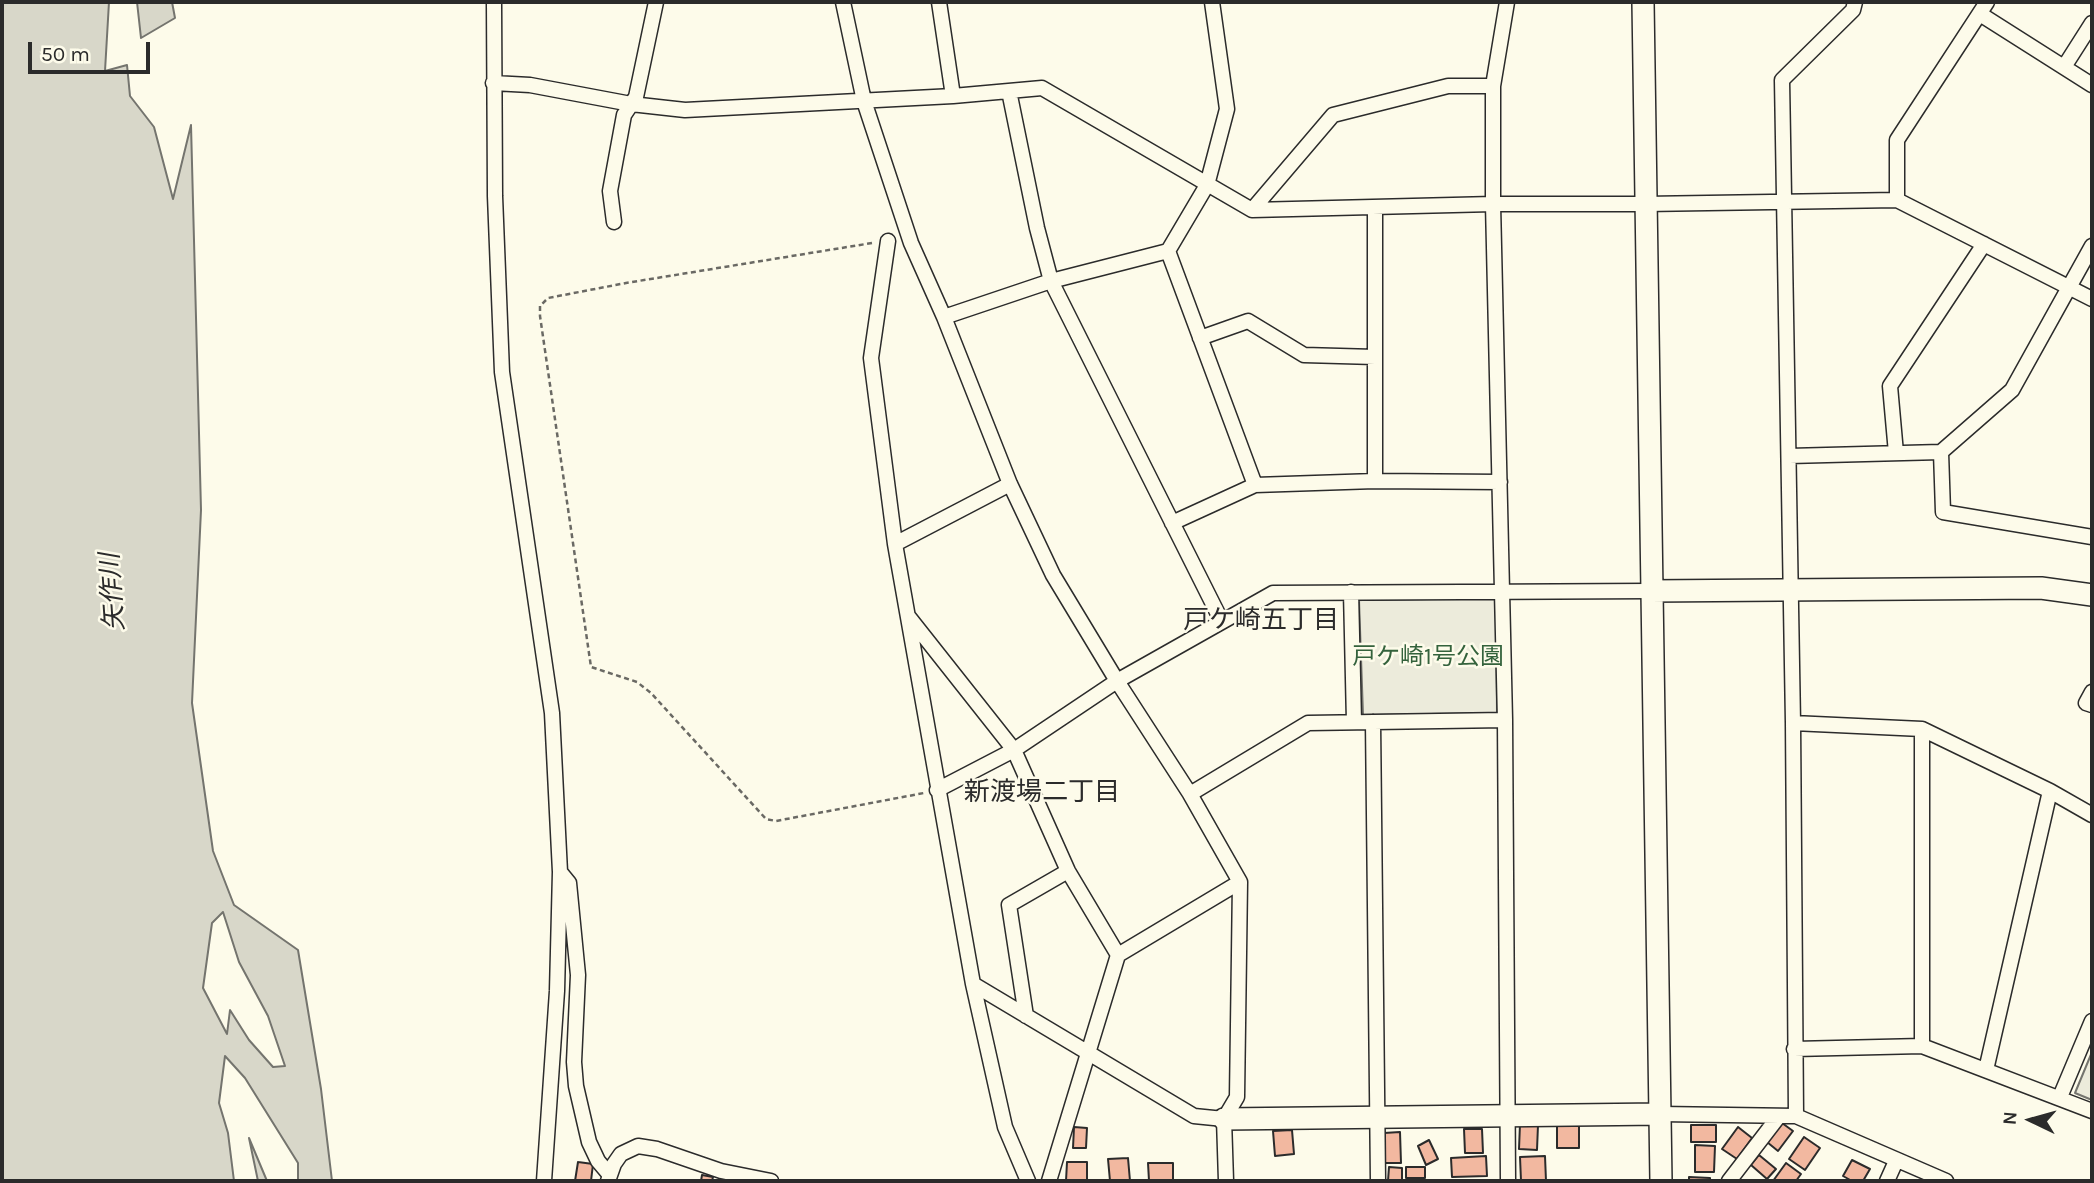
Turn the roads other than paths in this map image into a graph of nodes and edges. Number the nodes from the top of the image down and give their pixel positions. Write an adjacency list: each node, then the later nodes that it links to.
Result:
1 (494, 2): 12 (street)
2 (656, 2): 18 (street)
3 (843, 2): 17 (street)
4 (939, 2): 16 (street)
5 (1212, 2): 19 (street)
6 (1507, 2): 14 (street)
7 (1643, 2): 23 (street)
8 (1855, 2): 21 (street)
9 (1983, 8): 11 (street); 20 (street)
10 (2092, 23): 11 (street)
11 (2064, 67): 13 (street)
12 (493, 83): 18 (street); 68 (street)
13 (2092, 85)
14 (1493, 86): 22 (street); 25 (street)
15 (1009, 91): 16 (street); 19 (street); 31 (street)
16 (953, 96): 17 (street)
17 (864, 101): 18 (street); 34 (street)
18 (631, 104): 26 (street)
19 (1207, 186): 25 (street); 30 (street)
20 (1897, 200): 21 (street); 28 (street)
21 (1783, 201): 23 (street); 39 (street)
22 (1493, 204): 23 (street); 24 (street); 41 (street)
23 (1645, 204): 50 (street)
24 (1375, 208): 25 (street); 36 (street)
25 (1252, 210)
26 (614, 222)
27 (888, 241): 46 (street)
28 (1984, 244): 32 (street); 38 (street)
29 (2092, 246): 32 (street)
30 (1168, 251): 31 (street); 35 (street)
31 (1051, 281): 34 (street); 44 (street)
32 (2069, 288): 33 (street); 37 (street)
33 (2092, 299)
34 (944, 317): 42 (street)
35 (1200, 338): 36 (street); 43 (street)
36 (1376, 357): 40 (street)
37 (1941, 452): 38 (street); 45 (street)
38 (1896, 453): 39 (street)
39 (1790, 456): 47 (street)
40 (1375, 481): 41 (street); 43 (street)
41 (1500, 482): 48 (street)
42 (1010, 484): 46 (street); 54 (street)
43 (1255, 485): 44 (street)
44 (1172, 523): 53 (street)
45 (2092, 537)
46 (895, 544): 52 (street)
47 (1791, 590): 50 (street); 51 (street); 60 (street)
48 (1503, 591): 49 (street); 50 (street); 57 (street)
49 (1351, 592): 53 (street); 58 (street)
50 (1650, 592): 80 (street)
51 (2092, 595)
52 (908, 616): 62 (street); 63 (street)
53 (1222, 620): 54 (street)
54 (1117, 681): 62 (street); 65 (street)
55 (2092, 692): 56 (street)
56 (2092, 705)
57 (1505, 720): 59 (street); 81 (street)
58 (1354, 722): 59 (street); 65 (street)
59 (1373, 722): 84 (street)
60 (1793, 723): 61 (street); 75 (street)
61 (1922, 729): 64 (street); 74 (street)
62 (1014, 750): 63 (street); 67 (street)
63 (937, 790): 71 (street)
64 (2050, 791): 66 (street); 77 (street)
65 (1190, 794): 69 (street)
66 (2092, 815)
67 (1068, 871): 70 (street); 72 (street)
68 (559, 872): 87 (street); 88 (street)
69 (1240, 882): 70 (street); 85 (street)
70 (1118, 955): 76 (street)
71 (973, 984): 72 (street); 90 (street)
72 (1026, 1016): 76 (street)
73 (2092, 1021): 78 (street)
74 (1922, 1046): 75 (street); 77 (street)
75 (1794, 1049): 83 (street)
76 (1089, 1051): 85 (street); 91 (street)
77 (1986, 1070): 78 (street)
78 (2060, 1097): 79 (street)
79 (2092, 1111)
80 (1660, 1114): 81 (street); 82 (street); 95 (street)
81 (1507, 1116): 84 (street); 94 (street)
82 (1779, 1116): 83 (street); 96 (street)
83 (1796, 1116): 86 (street)
84 (1377, 1118): 85 (street); 93 (street)
85 (1224, 1119): 92 (street)
86 (1896, 1161): 97 (street); 98 (street)
87 (609, 1178): 89 (street)
88 (544, 1181)
89 (771, 1181)
90 (1028, 1181)
91 (1049, 1181)
92 (1226, 1181)
93 (1378, 1181)
94 (1508, 1181)
95 (1661, 1181)
96 (1729, 1181)
97 (1887, 1181)
98 (1947, 1181)

